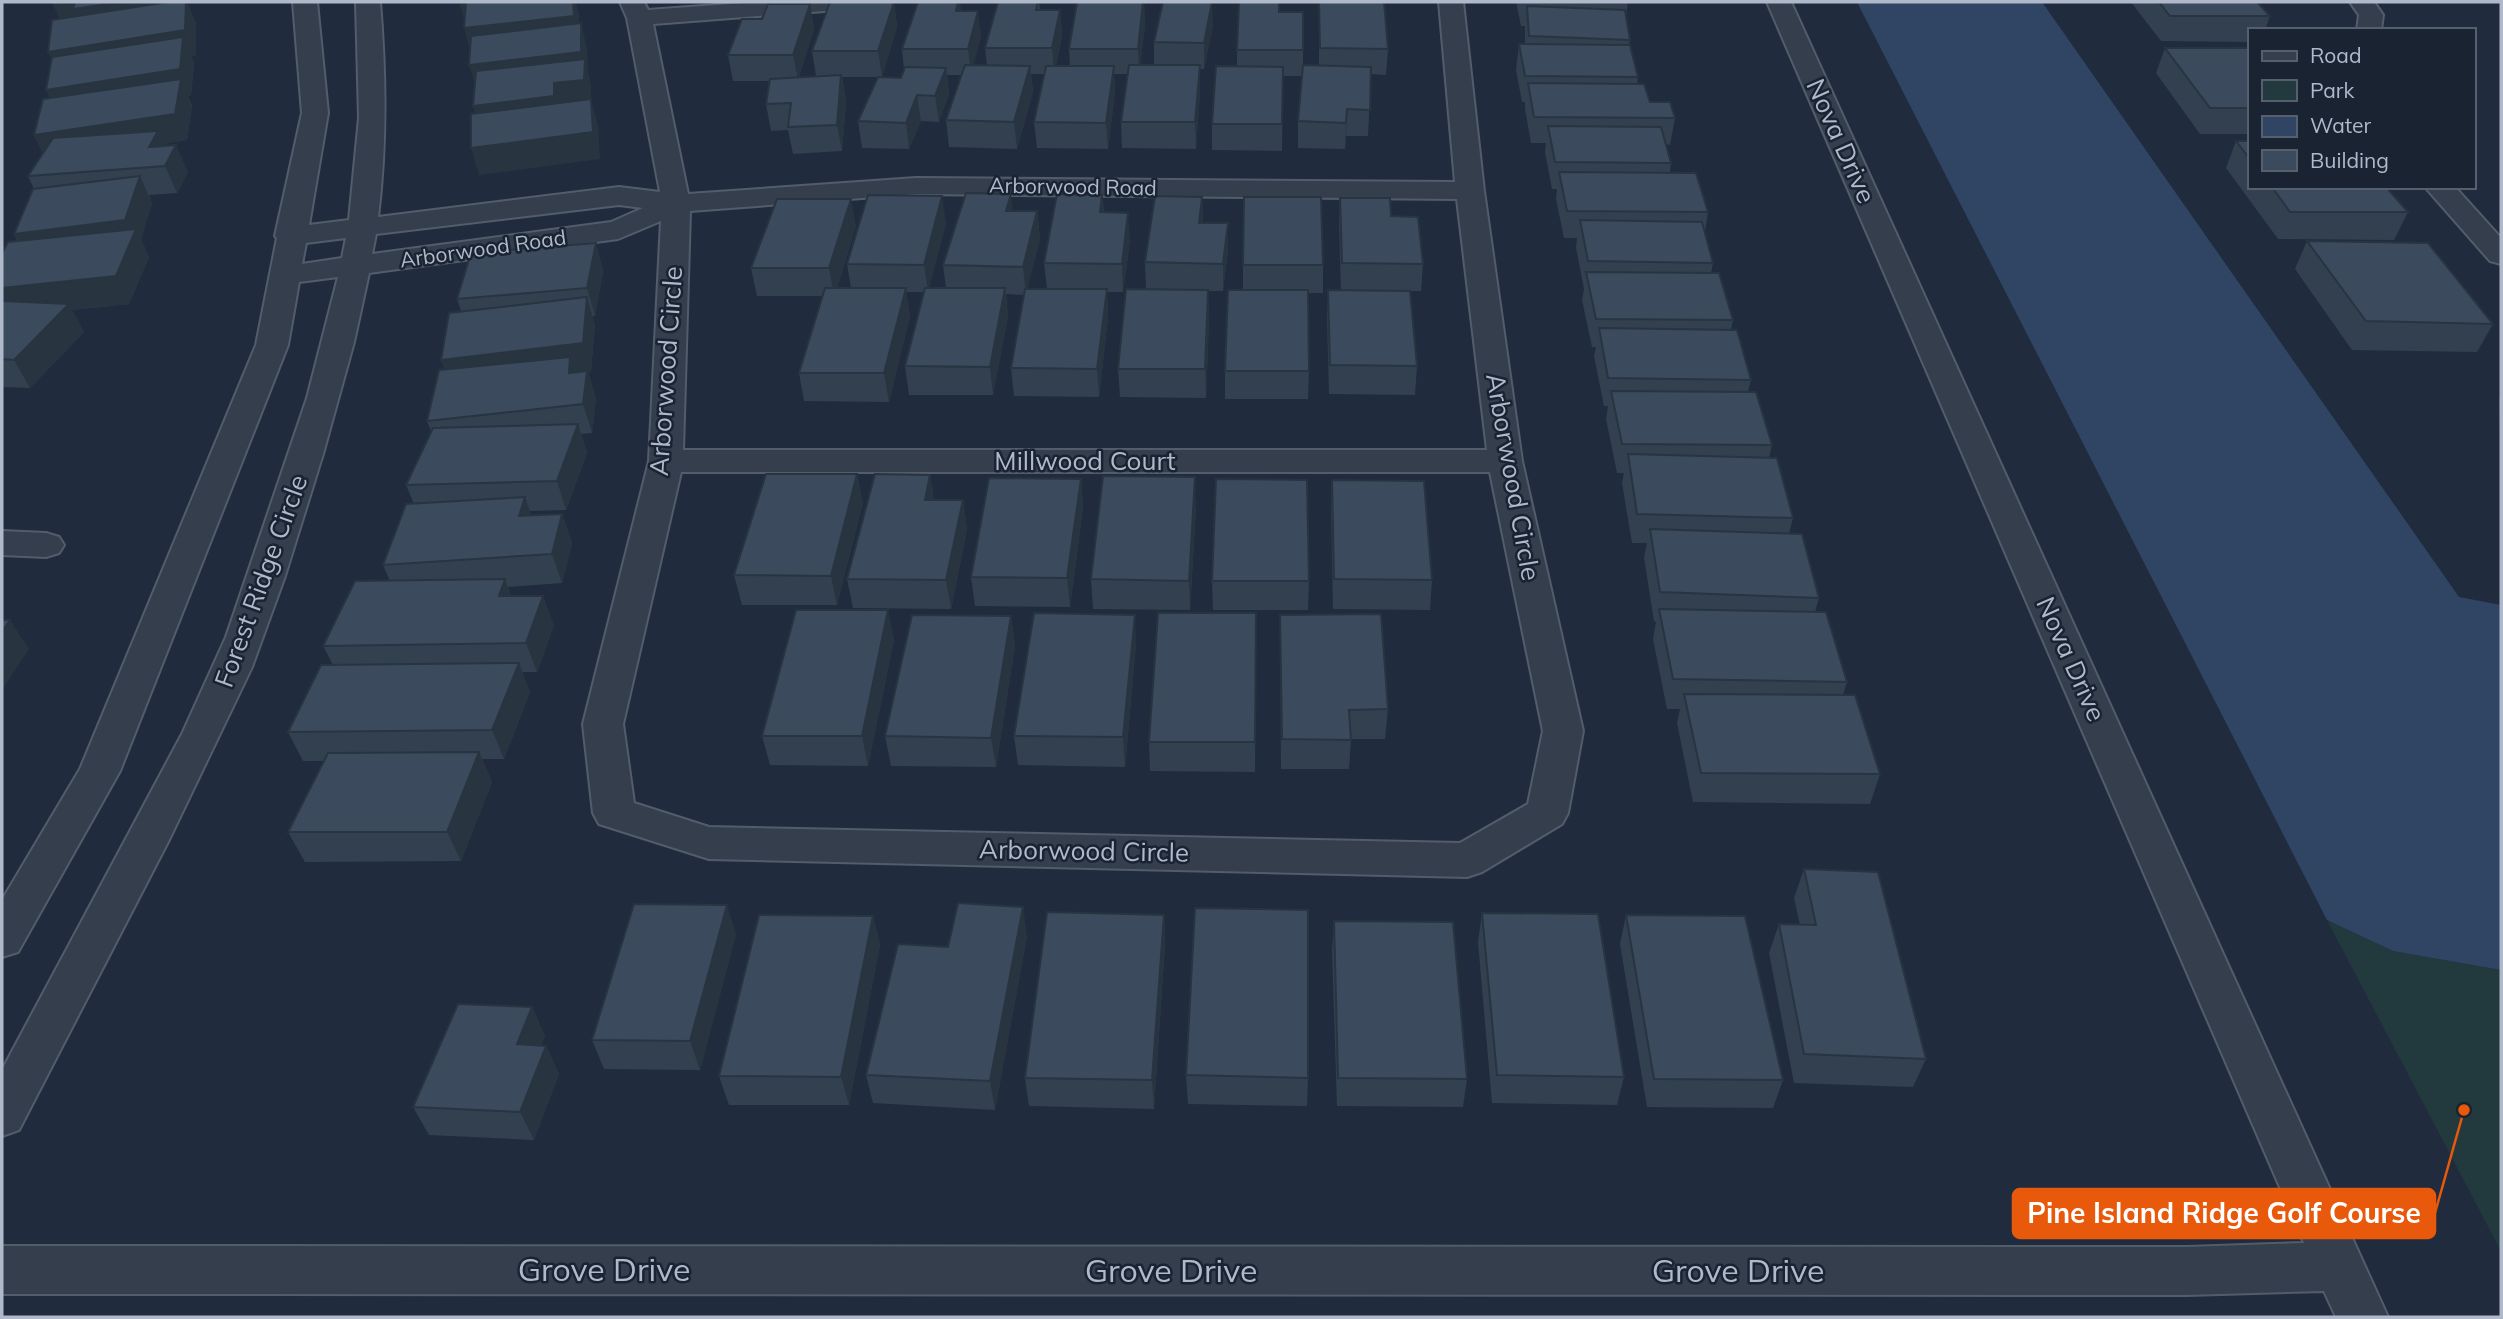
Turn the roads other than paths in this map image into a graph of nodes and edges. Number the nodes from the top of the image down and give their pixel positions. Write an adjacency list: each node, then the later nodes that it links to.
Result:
1 (305, 2): 13 (street)
2 (368, 2): 12 (street, Forest Ridge Circle)
3 (851, 2): 7 (street)
4 (1451, 2): 10 (street, Arborwood Circle)
5 (1779, 2): 23 (street, Nova Drive)
6 (2362, 2): 8 (street)
7 (636, 10): 11 (street, Arborwood Circle)
8 (2369, 28)
9 (2441, 189): 14 (street)
10 (1470, 191): 11 (street, Arborwood Road); 18 (street, Arborwood Circle)
11 (676, 203): 12 (street, Arborwood Road); 15 (street, Arborwood Road); 17 (street, Arborwood Circle)
12 (363, 228): 13 (street, Arborwood Road); 15 (street, Forest Ridge Circle)
13 (290, 236): 16 (street)
14 (2501, 255)
15 (356, 266): 16 (street, Arborwood Road); 22 (street, Forest Ridge Circle)
16 (284, 275): 21 (street)
17 (666, 461): 18 (street, Millwood Court); 18 (street, Arborwood Circle)
18 (1505, 461)
19 (2, 543): 20 (street)
20 (46, 545)
21 (2, 939)
22 (2, 1115)
23 (2340, 1266): 24 (street, Grove Drive); 25 (street, Nova Drive)
24 (2, 1270)
25 (2362, 1317)

